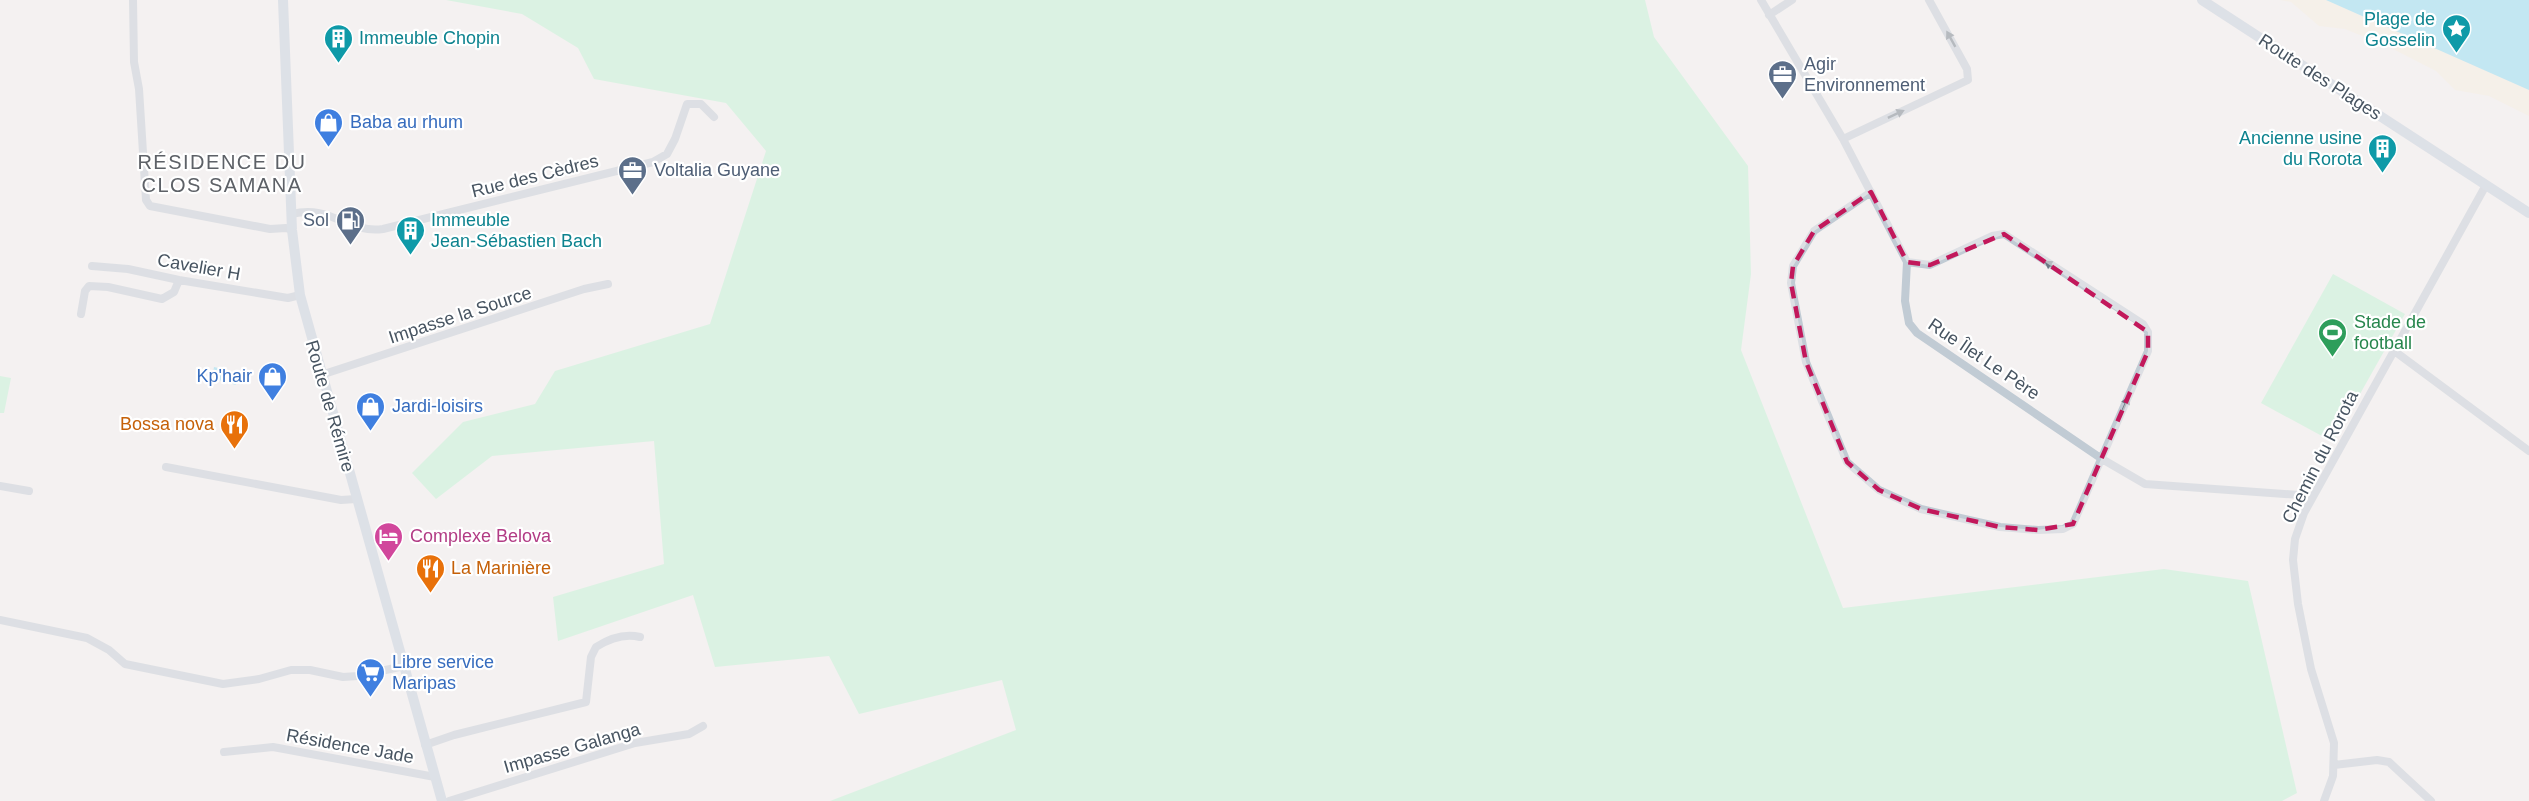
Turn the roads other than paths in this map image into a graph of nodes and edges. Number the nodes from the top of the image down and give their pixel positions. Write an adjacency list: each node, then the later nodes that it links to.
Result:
1 (133, 0): 14 (street)
2 (283, 0): 13 (main road, Route de Rémire)
3 (1761, 0): 7 (street)
4 (1792, 0): 7 (street)
5 (1929, 0): 9 (street, one-way to 5)
6 (2202, 0): 10 (main road, Route des Plages)
7 (1769, 15): 9 (street)
8 (714, 117): 13 (street, Rue des Cèdres)
9 (1843, 139): 11 (street)
10 (2486, 185): 12 (main road, Route des Plages); 21 (street, Chemin du Rorota)
11 (1870, 192): 15 (street); 24 (street)
12 (2529, 213)
13 (292, 214): 14 (main road, Route de Rémire)
14 (292, 230): 19 (main road, Route de Rémire)
15 (1907, 262): 24 (street, Rue Îlet Le Père); 24 (street, one-way to 15)
16 (92, 266): 17 (street, Cavelier H)
17 (178, 280): 19 (street, Cavelier H); 20 (street)
18 (608, 284): 22 (street, Impasse la Source)
19 (300, 295): 22 (main road, Route de Rémire)
20 (81, 314)
21 (2392, 350): 23 (street); 28 (street, Chemin du Rorota)
22 (321, 375): 29 (main road, Route de Rémire)
23 (2529, 451)
24 (2102, 459): 28 (street, Rue Îlet Le Père)
25 (166, 467): 29 (street)
26 (0, 486): 27 (street)
27 (29, 491)
28 (2313, 496): 36 (street, Chemin du Rorota)
29 (357, 499): 32 (main road, Route de Rémire)
30 (0, 620): 32 (street)
31 (640, 637): 34 (street)
32 (404, 666): 34 (main road, Route de Rémire)
33 (703, 726): 39 (street, Impasse Galanga)
34 (425, 745): 37 (main road, Route de Rémire)
35 (224, 752): 37 (street, Résidence Jade)
36 (2334, 765): 40 (street, Chemin du Rorota); 41 (street)
37 (435, 777): 38 (main road, Route de Rémire)
38 (442, 801)
39 (449, 801)
40 (2324, 801)
41 (2431, 801)

